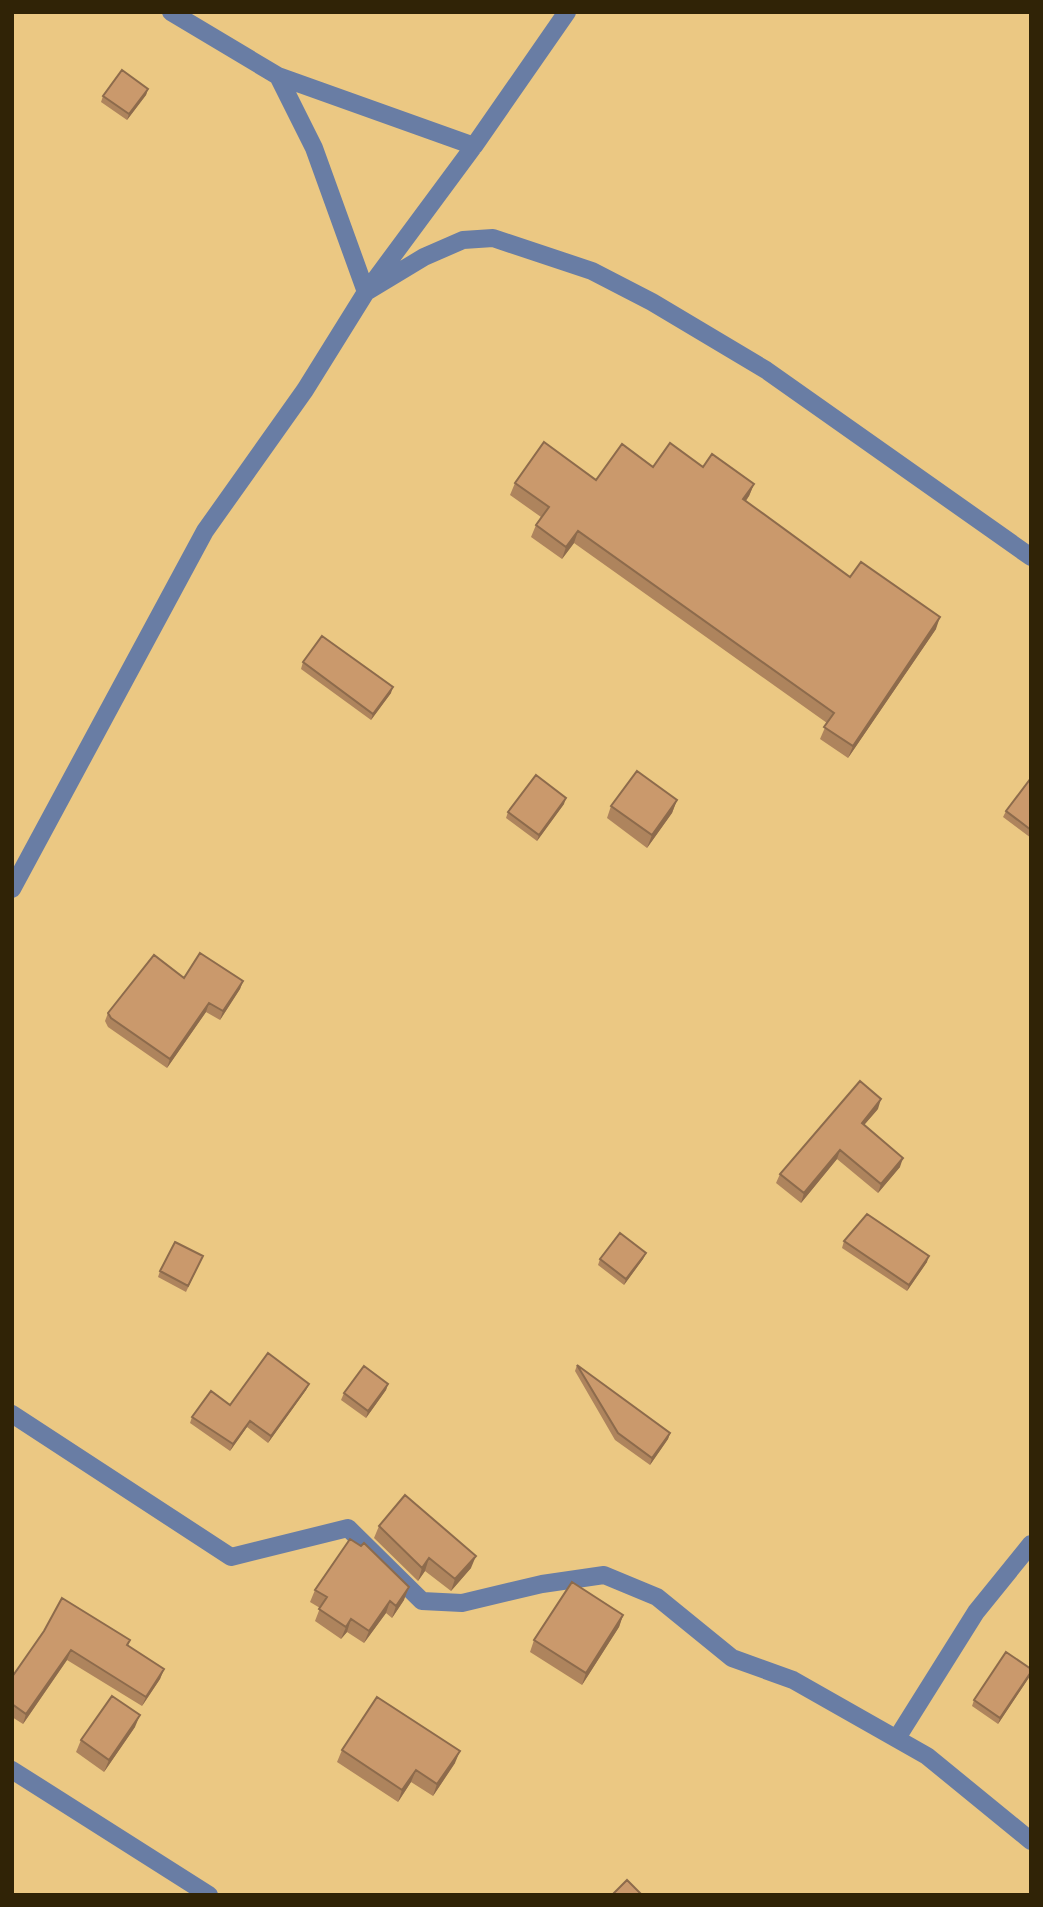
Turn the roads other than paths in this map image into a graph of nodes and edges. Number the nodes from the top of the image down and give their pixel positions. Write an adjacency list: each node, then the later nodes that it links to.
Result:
1 (171, 12): 3 (street)
2 (567, 12): 4 (street)
3 (278, 76): 4 (street); 5 (street)
4 (474, 146): 5 (street)
5 (366, 292): 6 (street); 7 (street)
6 (1031, 557)
7 (12, 889)
8 (12, 1414): 10 (street)
9 (1031, 1544): 10 (street)
10 (897, 1738): 12 (street)
11 (12, 1770): 13 (street)
12 (1031, 1841)
13 (209, 1895)

